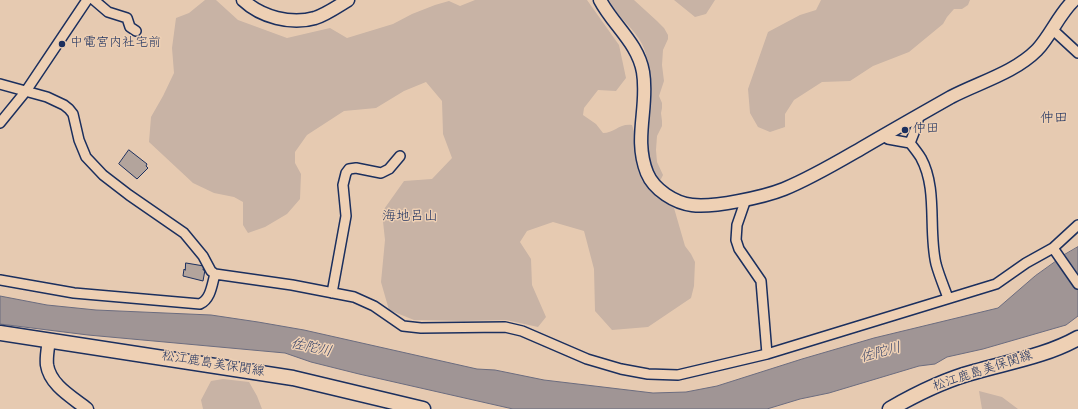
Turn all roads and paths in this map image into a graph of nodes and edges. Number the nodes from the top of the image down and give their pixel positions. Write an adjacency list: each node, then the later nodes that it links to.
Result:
1 (87, 0): 11 (street)
2 (94, 0): 8 (street)
3 (243, 0): 4 (street)
4 (348, 0)
5 (600, 0): 17 (street)
6 (1074, 0): 7 (street)
7 (1052, 29): 9 (street); 12 (street)
8 (136, 31)
9 (1078, 53)
10 (0, 84): 11 (street)
11 (26, 91): 13 (street); 20 (street)
12 (919, 115): 14 (street); 15 (street)
13 (0, 123)
14 (883, 136): 15 (street); 17 (street)
15 (910, 144): 24 (street)
16 (400, 156): 23 (street)
17 (746, 199): 28 (street)
18 (1078, 225): 19 (street)
19 (1053, 248): 22 (street); 24 (street)
20 (214, 274): 21 (street); 23 (street)
21 (0, 280)
22 (1078, 284)
23 (332, 293): 28 (street)
24 (948, 298): 28 (street)
25 (0, 332): 27 (main road, 松江鹿島美保関線)
26 (1078, 338): 31 (main road, 松江鹿島美保関線)
27 (50, 340): 29 (street); 30 (main road, 松江鹿島美保関線)
28 (767, 354)
29 (87, 409)
30 (423, 409)
31 (890, 409)

